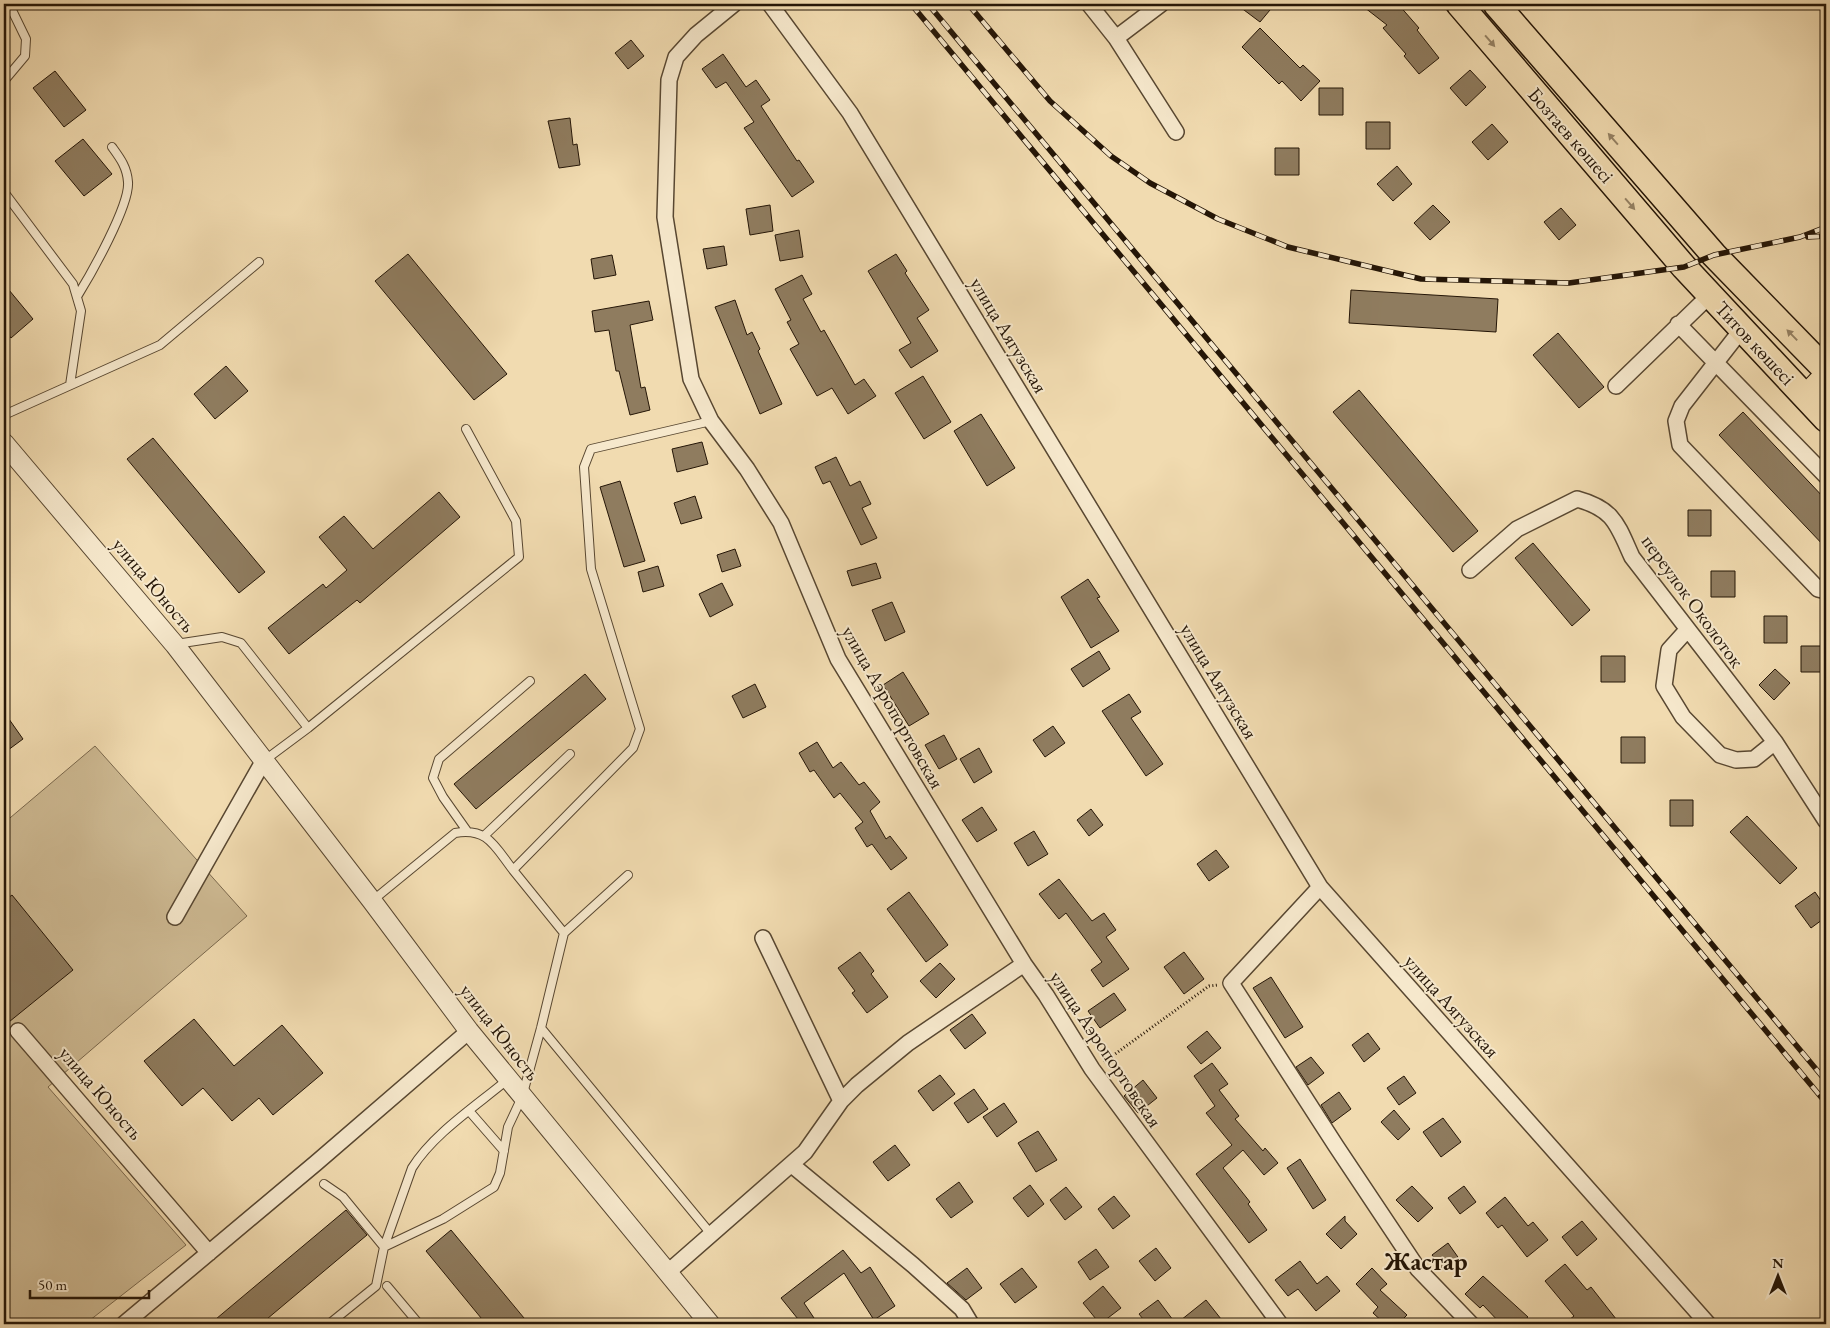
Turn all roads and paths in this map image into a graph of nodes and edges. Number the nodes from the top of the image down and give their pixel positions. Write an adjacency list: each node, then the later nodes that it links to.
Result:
1 (9, 4): 9 (lane)
2 (734, 4): 28 (street, улица Аэропортовская)
3 (770, 4): 46 (street, улица Аягузская)
4 (1089, 4): 8 (street)
5 (1161, 4): 8 (street)
6 (1459, 4): 15 (highway, Бозтаев көшесі, one-way to 15)
7 (1496, 4): 13 (highway, Бозтаев көшесі, one-way to 7)
8 (1116, 38): 10 (street)
9 (4, 81)
10 (1176, 132)
11 (112, 147): 16 (lane)
12 (4, 192): 16 (lane)
13 (1714, 255): 21 (highway, Титов көшесі, one-way to 13)
14 (259, 262): 23 (lane)
15 (1684, 267): 17 (highway, Титов көшесі)
16 (78, 295): 23 (lane)
17 (1710, 295): 18 (street); 19 (highway, Титов көшесі)
18 (1678, 324): 20 (street); 24 (street)
19 (1742, 329): 20 (street); 25 (highway, Титов көшесі)
20 (1717, 364): 31 (street); 33 (street)
21 (1826, 370)
22 (1826, 376): 25 (main road)
23 (70, 385): 26 (lane)
24 (1616, 386)
25 (1806, 397): 27 (highway, Титов көшесі)
26 (4, 415)
27 (1826, 419)
28 (711, 421): 44 (lane); 51 (street, улица Аэропортовская)
29 (466, 429): 37 (lane)
30 (4, 443): 35 (street, улица Юность)
31 (1826, 476)
32 (1470, 570): 34 (street, переулок Околоток)
33 (1826, 591)
34 (1687, 630): 38 (street, переулок Околоток); 38 (street)
35 (175, 644): 37 (lane); 40 (street, улица Юность)
36 (530, 681): 42 (lane)
37 (308, 728): 40 (lane)
38 (1775, 742): 41 (street, переулок Околоток)
39 (570, 754): 43 (lane)
40 (264, 760): 47 (street, улица Юность); 48 (street)
41 (1826, 821)
42 (467, 831): 43 (lane); 47 (lane)
43 (485, 835): 44 (lane)
44 (513, 870): 49 (lane)
45 (628, 875): 49 (lane)
46 (1320, 887): 52 (street); 76 (street, улица Аягузская)
47 (372, 901): 55 (street, улица Юность)
48 (175, 917)
49 (564, 933): 53 (lane)
50 (763, 938): 59 (street)
51 (1024, 964): 56 (street, улица Аэропортовская); 59 (street)
52 (1231, 983): 56 (path); 75 (street)
53 (541, 1028): 58 (lane); 64 (lane)
54 (18, 1030): 66 (street, улица Юность)
55 (469, 1031): 57 (street, улица Юность); 66 (street)
56 (1092, 1070): 74 (street, улица Аэропортовская)
57 (507, 1080): 58 (street, улица Юность); 60 (lane)
58 (522, 1097): 61 (lane); 67 (street, улица Юность)
59 (841, 1101): 62 (street)
60 (470, 1112): 61 (lane); 65 (lane)
61 (504, 1151): 65 (lane)
62 (792, 1165): 64 (street); 73 (street)
63 (324, 1184): 65 (lane)
64 (712, 1234): 67 (street)
65 (384, 1247): 70 (lane)
66 (209, 1253): 69 (street)
67 (667, 1273): 72 (street, улица Юность)
68 (387, 1286): 71 (lane)
69 (124, 1324)
70 (329, 1324)
71 (419, 1324)
72 (710, 1324)
73 (971, 1324)
74 (1280, 1324)
75 (1471, 1324)
76 (1708, 1324)

